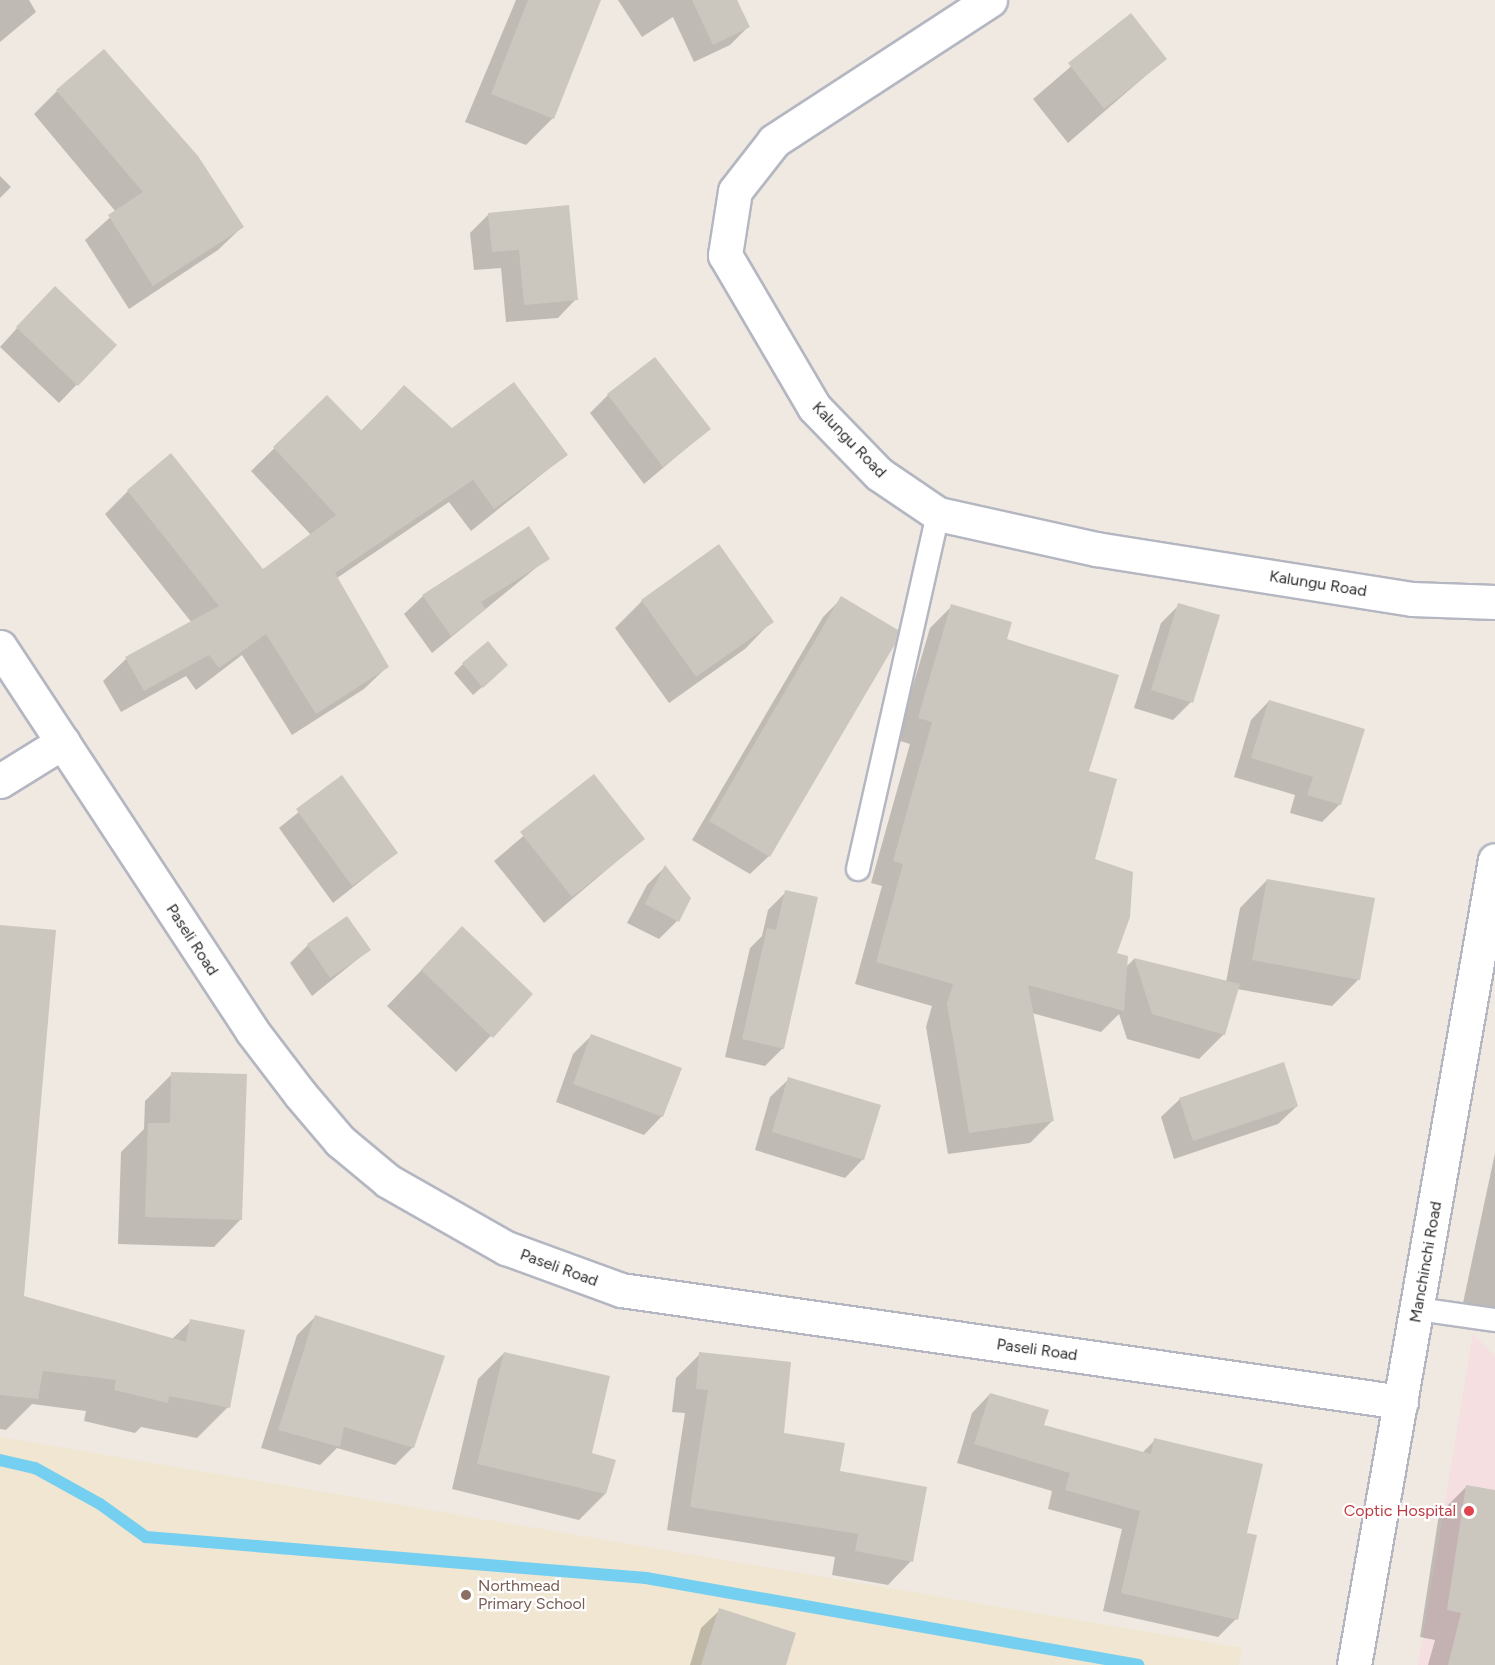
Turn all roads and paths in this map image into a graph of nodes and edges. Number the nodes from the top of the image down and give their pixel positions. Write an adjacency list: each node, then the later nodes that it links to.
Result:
1 (990, 0): 2 (street, Kalungu Road)
2 (938, 514): 3 (street, Kalungu Road); 8 (lane)
3 (1495, 602)
4 (0, 647): 5 (street, Paseli Road)
5 (63, 742): 6 (street); 11 (street, Paseli Road)
6 (0, 781)
7 (1495, 860): 9 (street, Manchinchi Road)
8 (858, 869)
9 (1417, 1309): 10 (lane); 11 (street, Manchinchi Road)
10 (1495, 1320)
11 (1401, 1402): 12 (street, Manchinchi Road)
12 (1354, 1665)

